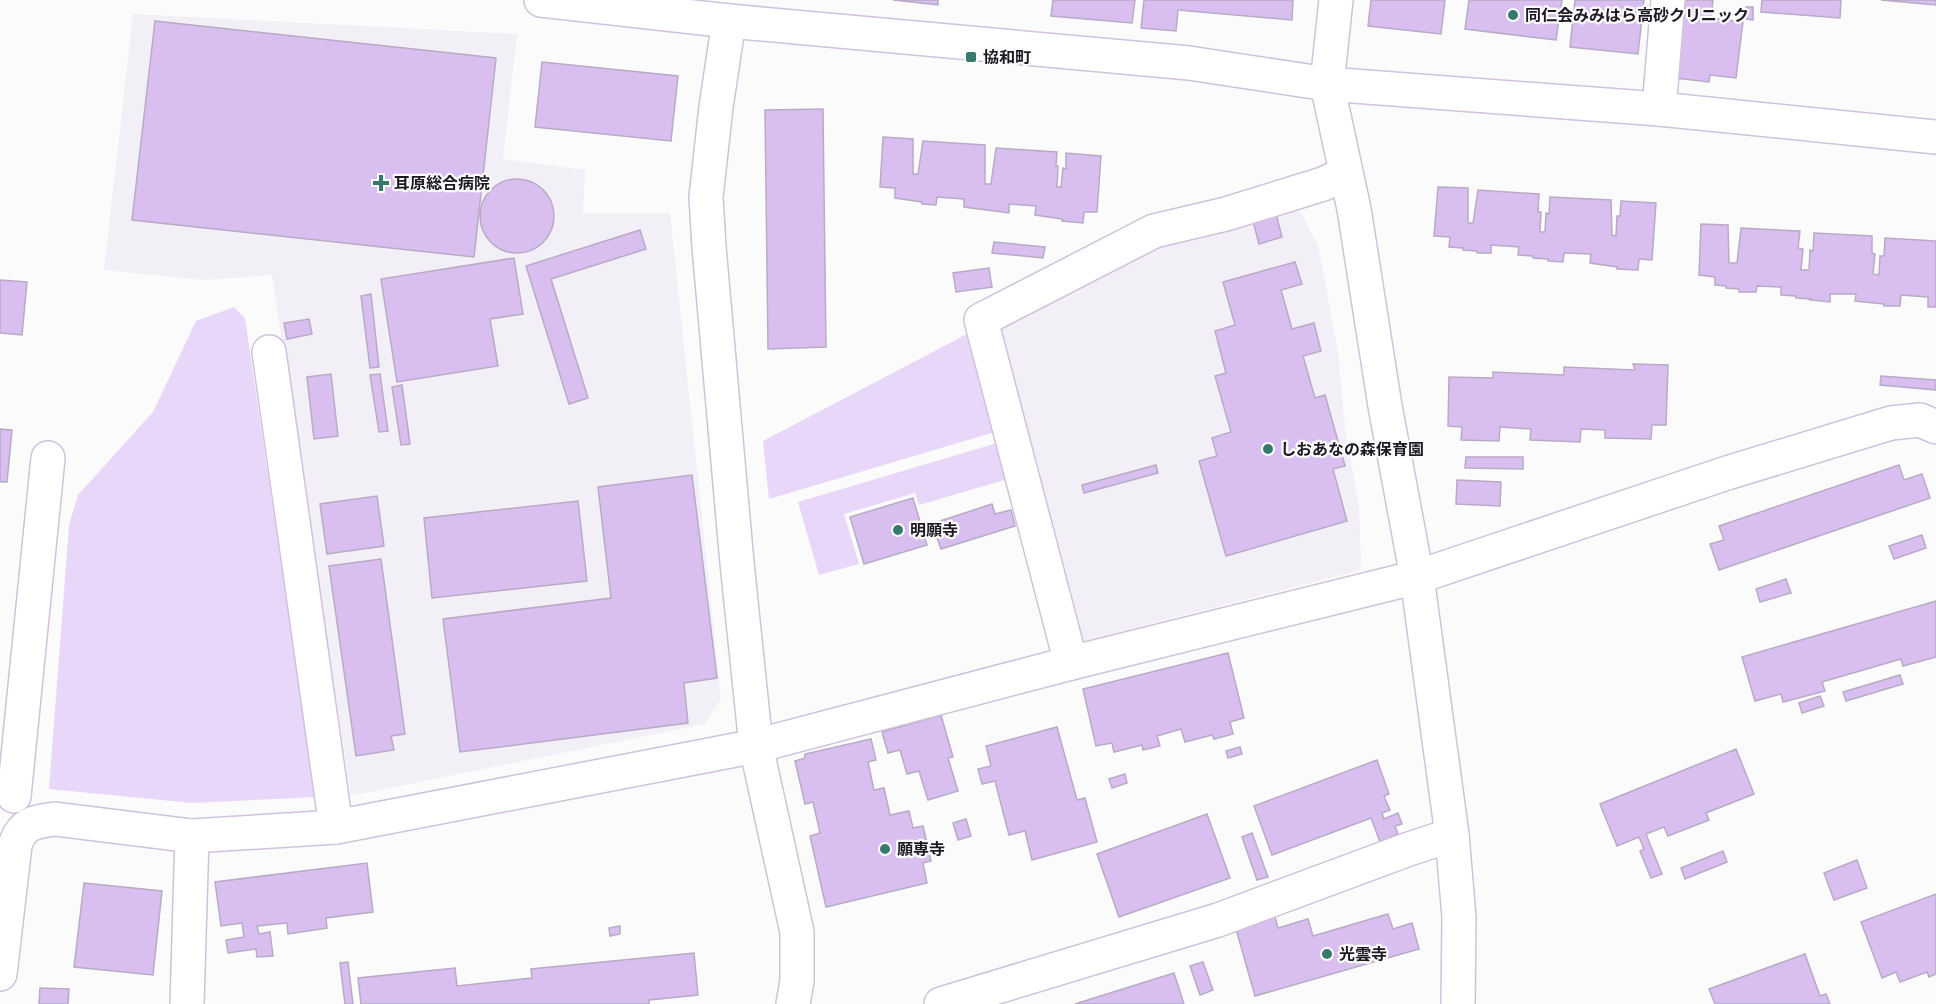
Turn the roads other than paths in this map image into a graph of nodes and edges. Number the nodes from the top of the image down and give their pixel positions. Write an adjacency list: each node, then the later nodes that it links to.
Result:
1 (541, 0): 4 (street)
2 (1336, 0): 5 (street)
3 (1668, 0): 6 (street)
4 (729, 21): 5 (street); 14 (street)
5 (1327, 84): 6 (street); 8 (street)
6 (1659, 109): 7 (street)
7 (1936, 137)
8 (1345, 174): 12 (street); 13 (street)
9 (269, 352): 16 (street)
10 (1936, 427): 12 (street)
11 (48, 458): 15 (street)
12 (1417, 577): 13 (street); 17 (street)
13 (1071, 663): 14 (street)
14 (756, 746): 16 (street); 21 (street)
15 (14, 796)
16 (336, 827): 18 (street)
17 (1452, 835): 22 (street); 23 (street)
18 (192, 837): 19 (street); 20 (street)
19 (0, 974)
20 (187, 1004)
21 (793, 1004)
22 (941, 1004)
23 (1458, 1004)

